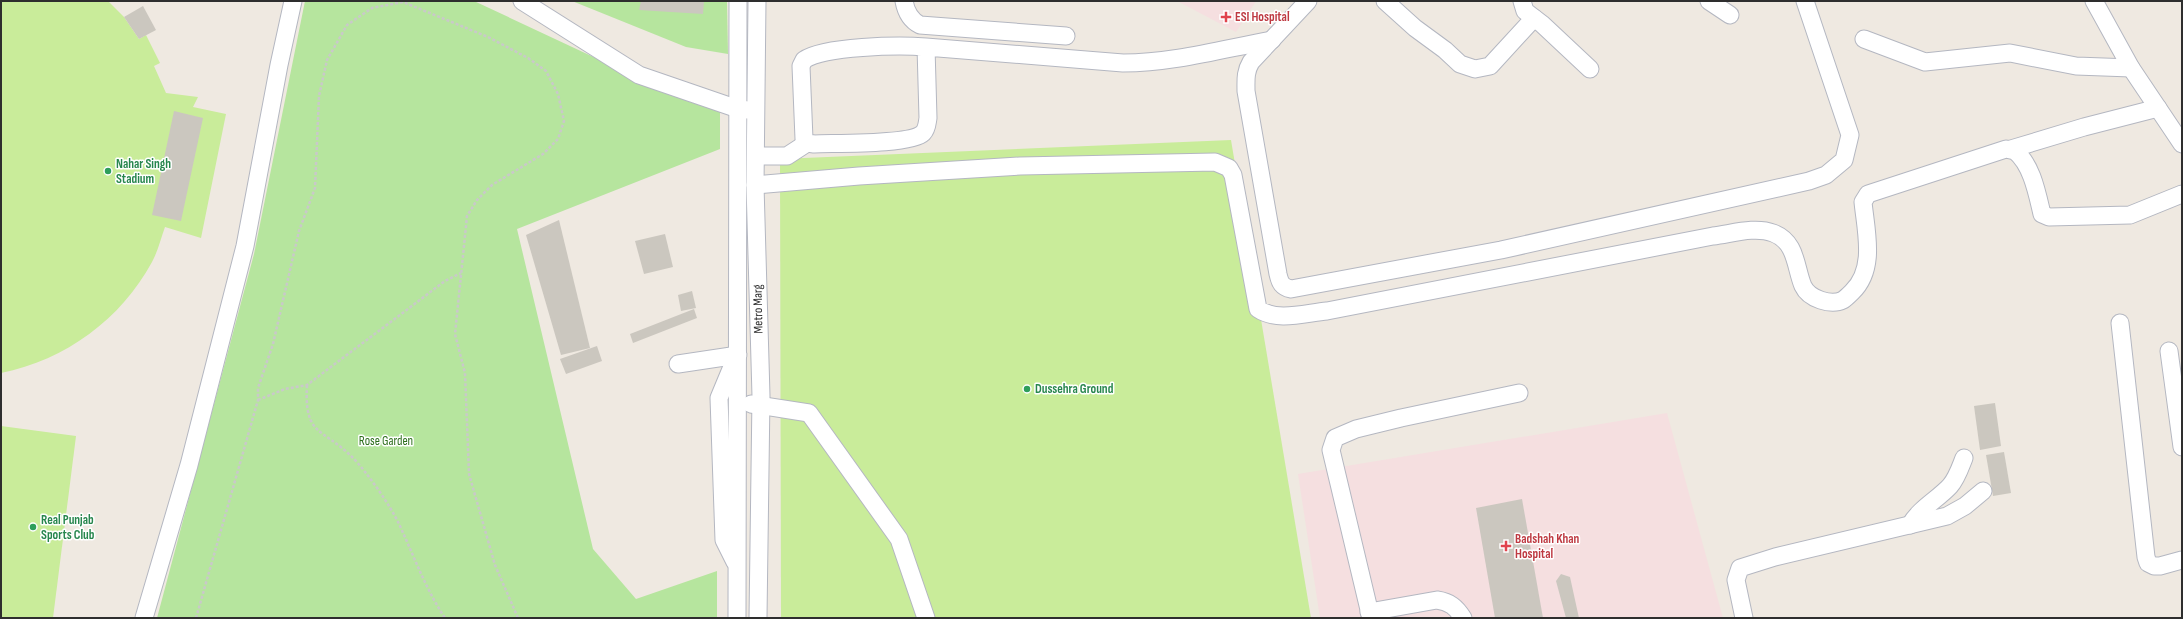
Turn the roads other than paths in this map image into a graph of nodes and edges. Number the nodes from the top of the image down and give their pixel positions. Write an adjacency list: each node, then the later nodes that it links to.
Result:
1 (293, 1): 43 (street)
2 (522, 1): 21 (street)
3 (738, 1): 21 (street, Metro Marg)
4 (757, 1): 22 (street, Metro Marg)
5 (904, 1): 14 (street)
6 (1308, 1): 16 (street)
7 (1385, 1): 13 (street)
8 (1522, 1): 13 (street)
9 (1709, 1): 12 (street)
10 (1805, 1): 16 (street)
11 (2094, 1): 18 (street)
12 (1730, 15)
13 (1534, 18): 19 (street)
14 (1066, 36)
15 (1864, 39): 18 (street)
16 (1272, 40): 17 (street)
17 (926, 47): 23 (street); 23 (street)
18 (2131, 68): 20 (street)
19 (1590, 69)
20 (2158, 108): 24 (street); 25 (street)
21 (738, 109): 22 (street); 31 (street, Metro Marg)
22 (756, 110): 26 (street, Metro Marg)
23 (807, 143): 26 (street)
24 (2182, 144)
25 (2011, 149): 27 (street); 28 (street)
26 (756, 156): 27 (street, Metro Marg)
27 (755, 185): 35 (street, Metro Marg)
28 (2182, 194)
29 (2120, 323): 40 (street)
30 (2169, 351): 36 (street)
31 (738, 355): 32 (street); 34 (street, Metro Marg); 41 (street)
32 (678, 364)
33 (1519, 393): 42 (street)
34 (738, 404): 35 (street); 41 (street, Metro Marg)
35 (760, 404): 45 (street, Metro Marg); 46 (street)
36 (2182, 447)
37 (1964, 458): 39 (street)
38 (1982, 490): 39 (street)
39 (1910, 525): 48 (street)
40 (2182, 560)
41 (737, 566): 44 (street, Metro Marg)
42 (1370, 615): 47 (street)
43 (144, 618)
44 (737, 618)
45 (758, 618)
46 (926, 618)
47 (1464, 618)
48 (1744, 618)

